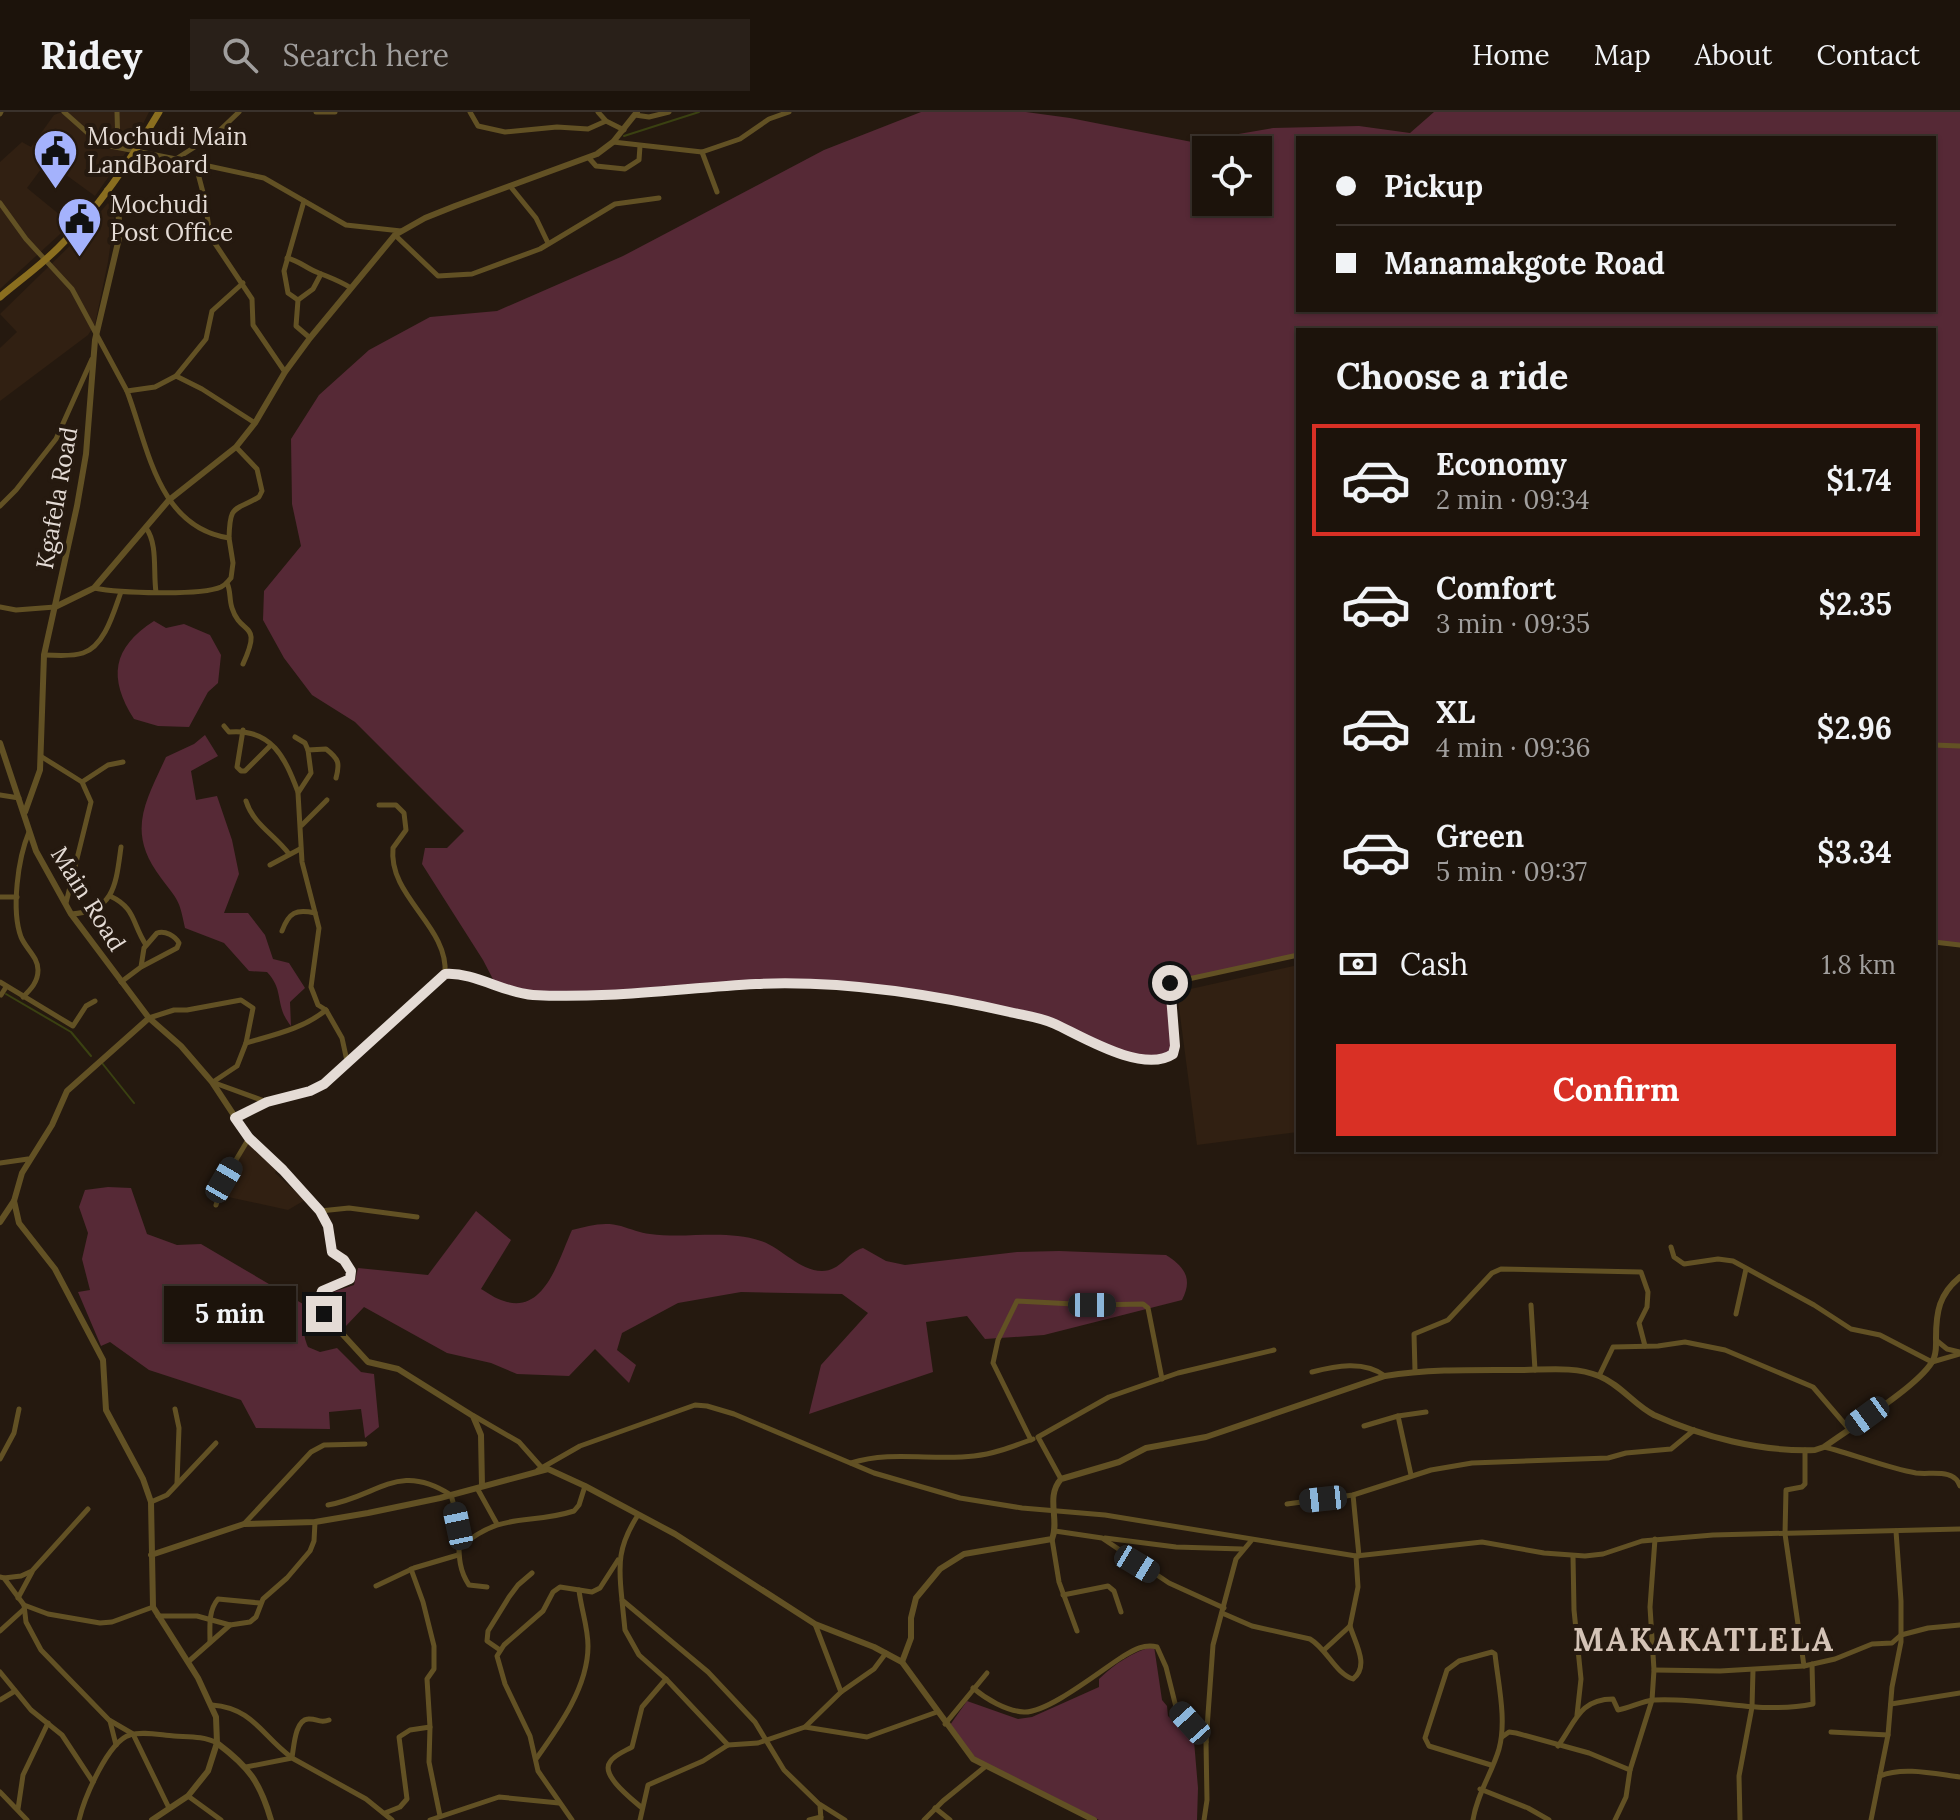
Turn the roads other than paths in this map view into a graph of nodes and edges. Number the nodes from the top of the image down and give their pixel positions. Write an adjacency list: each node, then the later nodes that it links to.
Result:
1 (64, 112): 15 (street)
2 (159, 112): 17 (main road)
3 (239, 112): 20 (street)
4 (316, 112): 5 (street)
5 (335, 112)
6 (470, 112): 12 (street)
7 (598, 112): 12 (street)
8 (669, 112): 11 (street)
9 (789, 112): 18 (street)
10 (115, 113): 15 (street)
11 (636, 114): 13 (street)
12 (606, 121): 13 (street)
13 (624, 130): 14 (street)
14 (613, 142): 16 (street); 19 (street)
15 (118, 146): 17 (street)
16 (640, 146): 18 (street); 19 (street)
17 (135, 151): 20 (street); 23 (main road)
18 (702, 152): 24 (street)
19 (589, 158): 22 (street)
20 (176, 159): 21 (street)
21 (196, 166): 26 (street); 33 (street)
22 (510, 186): 28 (street); 29 (street)
23 (107, 190): 31 (main road); 37 (street, Kgafela Road)
24 (717, 192)
25 (659, 198): 29 (street)
26 (304, 201): 28 (street); 30 (street)
27 (0, 203): 31 (street)
28 (398, 233): 29 (street); 34 (street)
29 (548, 243)
30 (287, 258): 32 (street); 36 (street)
31 (45, 261): 35 (main road); 37 (street)
32 (321, 274): 34 (street); 36 (street)
33 (243, 283): 40 (street); 41 (street)
34 (351, 288): 38 (street)
35 (0, 297)
36 (298, 300): 38 (street)
37 (96, 335): 39 (street, Kgafela Road); 42 (street)
38 (310, 338): 40 (street)
39 (93, 358): 46 (street); 54 (street, Kgafela Road)
40 (285, 372): 43 (street)
41 (176, 376): 42 (street); 43 (street)
42 (127, 391): 45 (street)
43 (255, 423): 44 (street)
44 (236, 447): 45 (street); 48 (street)
45 (169, 500): 47 (street); 48 (street)
46 (0, 506)
47 (146, 528): 50 (street); 52 (street)
48 (229, 538): 49 (street)
49 (227, 583): 52 (street); 56 (street)
50 (94, 588): 51 (street); 54 (street)
51 (121, 592): 52 (street); 55 (street)
52 (156, 592)
53 (0, 607): 54 (street)
54 (55, 607): 55 (street, Kgafela Road)
55 (44, 655): 65 (street, Kgafela Road)
56 (243, 664)
57 (224, 726): 58 (street)
58 (243, 730): 61 (street); 61 (street)
59 (295, 737): 64 (street)
60 (0, 743): 67 (street, Main Road)
61 (271, 745): 70 (street)
62 (1936, 745): 63 (street)
63 (1960, 746)
64 (308, 750): 68 (street); 70 (street)
65 (42, 757): 69 (street); 76 (street, Kgafela Road)
66 (123, 762): 69 (street)
67 (3, 763): 72 (street, Main Road)
68 (336, 778)
69 (82, 782): 86 (street)
70 (298, 793): 77 (street)
71 (0, 795): 72 (street)
72 (19, 798): 76 (street, Main Road)
73 (327, 800): 77 (street)
74 (246, 801): 81 (street)
75 (379, 805): 95 (street)
76 (24, 814): 78 (street, Main Road)
77 (301, 826): 80 (street)
78 (29, 832): 85 (street); 86 (street, Main Road)
79 (121, 847): 83 (street)
80 (300, 849): 81 (street); 87 (street)
81 (289, 854): 82 (street)
82 (270, 865)
83 (110, 896): 88 (street); 91 (street)
84 (0, 897): 85 (street)
85 (17, 897): 99 (street)
86 (65, 904): 88 (street, Main Road)
87 (315, 913): 89 (street); 101 (street)
88 (71, 914): 97 (street, Main Road)
89 (282, 931)
90 (1936, 942): 92 (street)
91 (146, 945): 94 (street); 94 (street)
92 (1960, 945)
93 (1296, 955): 95 (street)
94 (141, 967): 97 (street)
95 (445, 974): 104 (street)
96 (0, 982): 98 (street)
97 (121, 982): 102 (street, Main Road)
98 (4, 990): 99 (street)
99 (23, 997): 100 (street)
100 (95, 1001)
101 (326, 1010): 103 (street); 104 (street)
102 (149, 1018): 103 (street); 105 (street, Main Road); 109 (street)
103 (246, 1043): 105 (street)
104 (347, 1062): 106 (street)
105 (212, 1082): 106 (street); 107 (street, Main Road)
106 (267, 1102): 107 (street)
107 (235, 1118): 108 (street, Main Road)
108 (249, 1138): 112 (street); 113 (street, Main Road)
109 (28, 1159): 110 (street); 111 (street)
110 (0, 1163)
111 (14, 1201): 115 (street); 156 (street)
112 (216, 1205)
113 (320, 1211): 114 (street); 135 (street)
114 (417, 1217)
115 (0, 1222)
116 (1671, 1247): 117 (street)
117 (1746, 1269): 120 (street); 125 (street)
118 (1960, 1277): 121 (street)
119 (1531, 1305): 126 (street)
120 (1736, 1314)
121 (1936, 1340): 124 (street); 125 (street)
122 (1645, 1346): 127 (street); 130 (street); 138 (street)
123 (1274, 1350): 131 (street)
124 (1960, 1353): 125 (street)
125 (1932, 1362): 138 (street)
126 (1535, 1370): 127 (street); 130 (street)
127 (1415, 1371): 129 (street)
128 (1312, 1372): 129 (street)
129 (1385, 1376): 149 (street)
130 (1599, 1376): 139 (street)
131 (1162, 1379): 140 (street); 140 (street)
132 (19, 1409): 145 (street)
133 (175, 1409): 150 (street)
134 (1426, 1412): 136 (street)
135 (473, 1416): 147 (street); 153 (street)
136 (1398, 1416): 137 (street); 148 (street)
137 (1364, 1426)
138 (1849, 1429): 143 (street)
139 (1695, 1430): 144 (street); 148 (street)
140 (1034, 1438): 146 (street); 149 (street)
141 (216, 1443): 150 (street)
142 (365, 1444): 163 (street)
143 (1824, 1447): 144 (street); 152 (street)
144 (1805, 1450): 167 (street)
145 (0, 1459)
146 (850, 1463): 147 (street); 160 (street)
147 (540, 1469): 151 (street); 153 (street)
148 (1411, 1475): 155 (street)
149 (1061, 1479): 160 (street)
150 (177, 1484): 156 (street)
151 (585, 1486): 161 (street); 164 (street)
152 (1960, 1486)
153 (479, 1487): 154 (street); 164 (street)
154 (451, 1495): 158 (street); 162 (street); 173 (street)
155 (1353, 1495): 157 (street); 175 (street)
156 (151, 1502): 174 (street)
157 (1287, 1504)
158 (328, 1505)
159 (88, 1509): 179 (street)
160 (1052, 1510): 168 (street); 171 (street)
161 (638, 1515): 177 (street); 195 (street)
162 (315, 1522): 163 (street); 188 (street)
163 (244, 1524): 174 (street)
164 (497, 1524): 173 (street)
165 (1960, 1529): 166 (street)
166 (1896, 1531): 167 (street); 201 (street)
167 (1785, 1534): 170 (street); 211 (street)
168 (1053, 1535): 169 (street); 185 (street); 209 (street)
169 (1102, 1538): 172 (street); 191 (street)
170 (1655, 1539): 176 (street); 212 (street)
171 (1252, 1540): 172 (street); 175 (street)
172 (1243, 1549): 191 (street)
173 (459, 1551): 178 (street); 183 (street)
174 (151, 1555): 189 (street)
175 (1358, 1556): 176 (street); 198 (street)
176 (1573, 1556): 227 (street)
177 (619, 1559): 184 (street); 187 (street)
178 (411, 1569): 182 (street); 232 (street)
179 (32, 1571): 181 (street); 186 (street)
180 (532, 1573): 204 (street)
181 (2, 1578): 186 (street)
182 (376, 1586)
183 (487, 1587)
184 (579, 1590): 204 (street); 245 (street)
185 (1063, 1595): 192 (street); 200 (street)
186 (18, 1599): 190 (street)
187 (622, 1600): 216 (street); 238 (street)
188 (260, 1603): 194 (street); 196 (street)
189 (153, 1607): 190 (street); 193 (street)
190 (24, 1608): 199 (street); 228 (street)
191 (1223, 1610): 205 (street); 239 (street)
192 (1121, 1612)
193 (158, 1616): 194 (street); 208 (street)
194 (210, 1619): 196 (street); 202 (street)
195 (815, 1624): 206 (street); 219 (street)
196 (230, 1625): 202 (street)
197 (1960, 1625): 201 (street)
198 (1350, 1626): 205 (street); 205 (street)
199 (0, 1631)
200 (1077, 1631)
201 (1901, 1635): 203 (street); 207 (street)
202 (210, 1642): 208 (street)
203 (1884, 1643): 207 (street); 210 (street)
204 (500, 1650): 245 (street)
205 (1324, 1650)
206 (886, 1652): 209 (street); 219 (street)
207 (1899, 1655): 223 (street)
208 (188, 1662): 224 (street)
209 (902, 1662): 226 (street)
210 (1812, 1664): 211 (street); 225 (street)
211 (1804, 1666): 213 (street)
212 (1654, 1670): 213 (street); 222 (street)
213 (1753, 1670): 225 (street)
214 (0, 1672): 218 (street)
215 (987, 1673): 217 (street)
216 (666, 1679): 242 (street); 259 (street)
217 (973, 1688): 231 (street); 239 (street)
218 (15, 1691): 221 (street); 230 (street)
219 (841, 1692): 233 (street)
220 (1960, 1693): 223 (street)
221 (0, 1700)
222 (1652, 1700): 225 (street); 227 (street); 249 (street)
223 (1891, 1704): 236 (street)
224 (212, 1705): 240 (street); 244 (street)
225 (1752, 1707): 285 (street)
226 (937, 1712): 231 (street); 233 (street)
227 (1577, 1716): 243 (street)
228 (109, 1720): 235 (street); 241 (street)
229 (329, 1720): 244 (street)
230 (48, 1723): 252 (street); 261 (street)
231 (945, 1724): 247 (street)
232 (430, 1727): 262 (street); 264 (street)
233 (805, 1727): 238 (street)
234 (1831, 1732): 236 (street)
235 (133, 1734): 240 (street); 241 (street); 258 (street)
236 (1888, 1735): 250 (street)
237 (1501, 1737): 243 (street); 246 (street); 246 (street)
238 (767, 1740): 242 (street); 257 (street)
239 (1206, 1742): 282 (street)
240 (217, 1743): 248 (street); 255 (street)
241 (116, 1745): 252 (street)
242 (728, 1745): 259 (street)
243 (1558, 1746): 249 (street)
244 (292, 1758): 248 (street); 262 (street)
245 (536, 1760): 256 (street)
246 (1491, 1765): 253 (street)
247 (986, 1766): 260 (street); 263 (street)
248 (246, 1767): 271 (street)
249 (1630, 1770): 284 (street)
250 (1880, 1776): 251 (street); 286 (street)
251 (1960, 1777)
252 (93, 1782): 268 (street)
253 (1480, 1789): 266 (street); 283 (street)
254 (0, 1792): 261 (street)
255 (188, 1796): 258 (street); 270 (street)
256 (560, 1803): 264 (street); 274 (street)
257 (820, 1805): 265 (street); 277 (street)
258 (169, 1808): 269 (street)
259 (642, 1808): 275 (street)
260 (935, 1808): 278 (street); 279 (street)
261 (18, 1809): 267 (street)
262 (385, 1813): 272 (street)
263 (1079, 1813): 280 (street); 281 (street)
264 (440, 1816): 273 (street)
265 (821, 1819): 276 (street)
266 (1546, 1819)
267 (27, 1820)
268 (79, 1820)
269 (152, 1820)
270 (221, 1820)
271 (271, 1820)
272 (392, 1820)
273 (430, 1820)
274 (572, 1820)
275 (640, 1820)
276 (809, 1820)
277 (845, 1820)
278 (924, 1820)
279 (950, 1820)
280 (1084, 1820)
281 (1094, 1820)
282 (1204, 1820)
283 (1473, 1820)
284 (1615, 1820)
285 (1740, 1820)
286 (1871, 1820)

